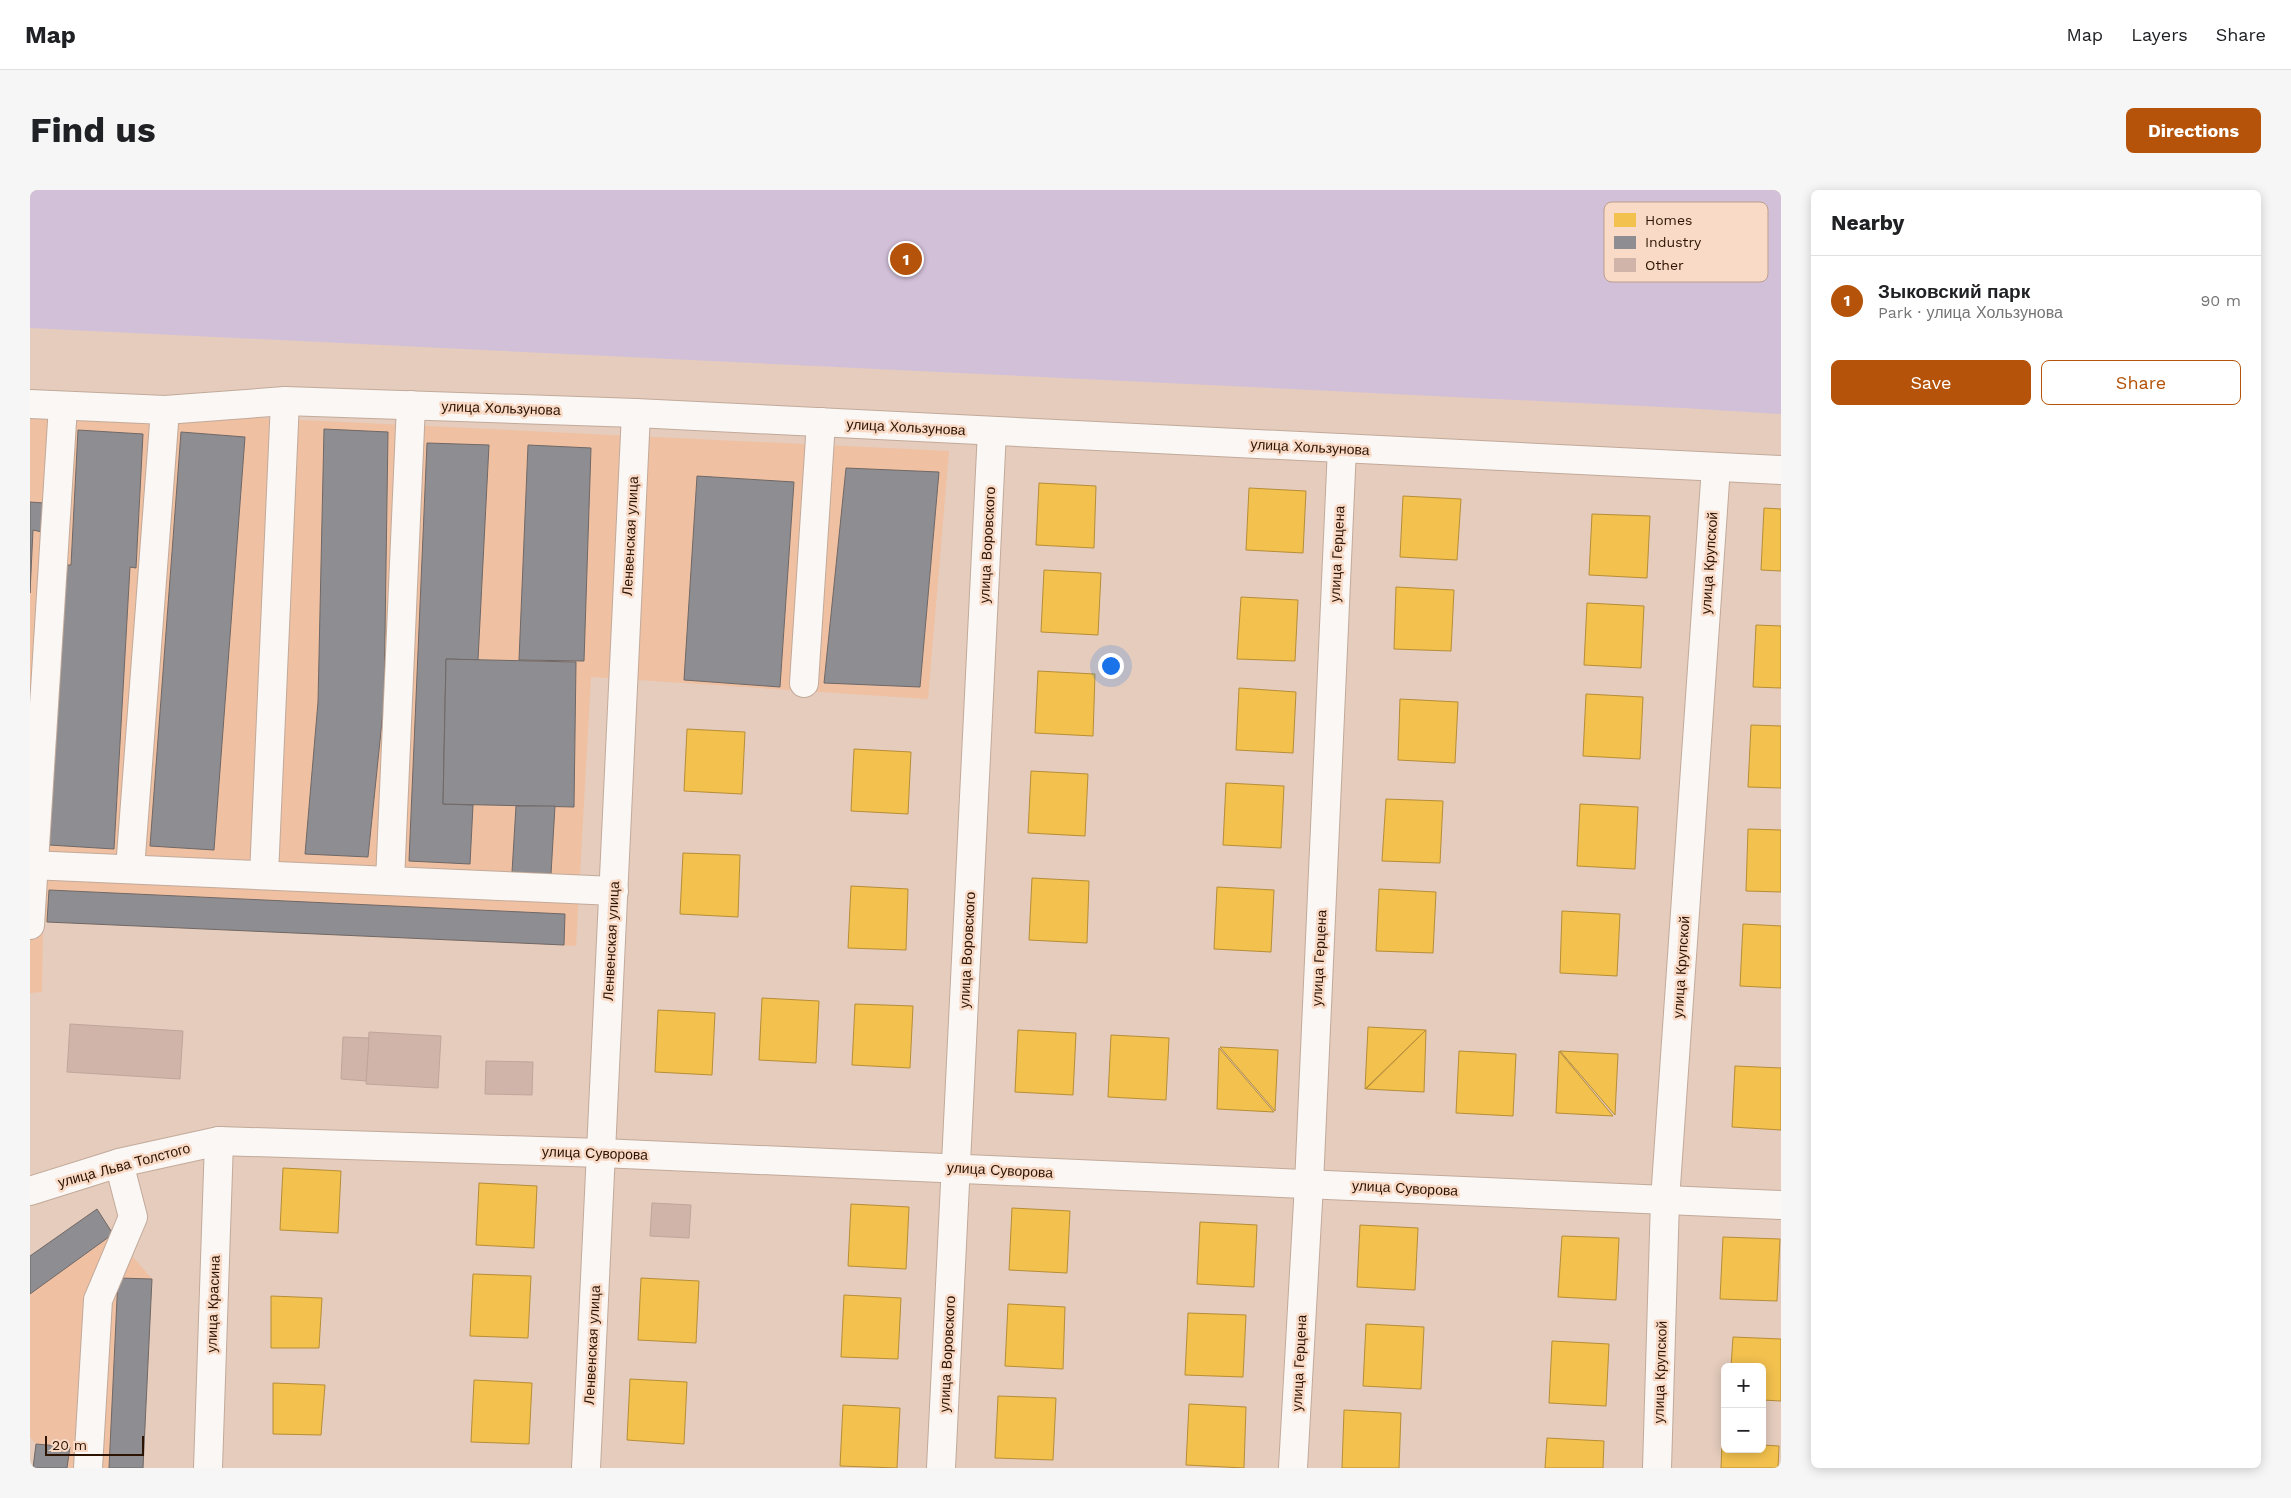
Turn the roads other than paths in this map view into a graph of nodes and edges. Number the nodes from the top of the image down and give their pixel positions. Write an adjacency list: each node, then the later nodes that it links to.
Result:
1 (285, 401): 3 (street, улица Хользунова); 5 (street, улица Хользунова); 15 (street)
2 (30, 404): 4 (street, улица Хользунова)
3 (411, 405): 6 (street, улица Хользунова); 16 (street)
4 (63, 406): 5 (street, улица Хользунова); 13 (street)
5 (165, 410): 14 (street)
6 (636, 413): 7 (street, улица Хользунова); 17 (street, Ленвенская улица)
7 (821, 422): 8 (street, улица Хользунова); 12 (street)
8 (992, 431): 9 (street, улица Хользунова); 22 (street, улица Воровского)
9 (1342, 448): 10 (street, улица Хользунова); 23 (street, улица Герцена)
10 (1716, 467): 11 (street, улица Хользунова); 25 (street, улица Крупской)
11 (1781, 470)
12 (804, 683)
13 (32, 865): 14 (street); 18 (street)
14 (130, 869): 15 (street)
15 (264, 875): 16 (street)
16 (390, 881): 17 (street)
17 (614, 892): 20 (street, Ленвенская улица)
18 (30, 924)
19 (219, 1140): 20 (street, улица Суворова); 21 (street, улица Льва Толстого); 28 (street, улица Красина)
20 (601, 1153): 22 (street, улица Суворова); 29 (street, Ленвенская улица)
21 (119, 1163): 24 (street, улица Льва Толстого); 27 (street)
22 (957, 1168): 23 (street, улица Суворова); 30 (street, улица Воровского)
23 (1309, 1184): 25 (street, улица Суворова); 31 (street, улица Герцена)
24 (30, 1191)
25 (1665, 1200): 26 (street, улица Суворова); 32 (street, улица Крупской)
26 (1781, 1205)
27 (88, 1468)
28 (208, 1468)
29 (586, 1468)
30 (941, 1468)
31 (1293, 1468)
32 (1657, 1468)

